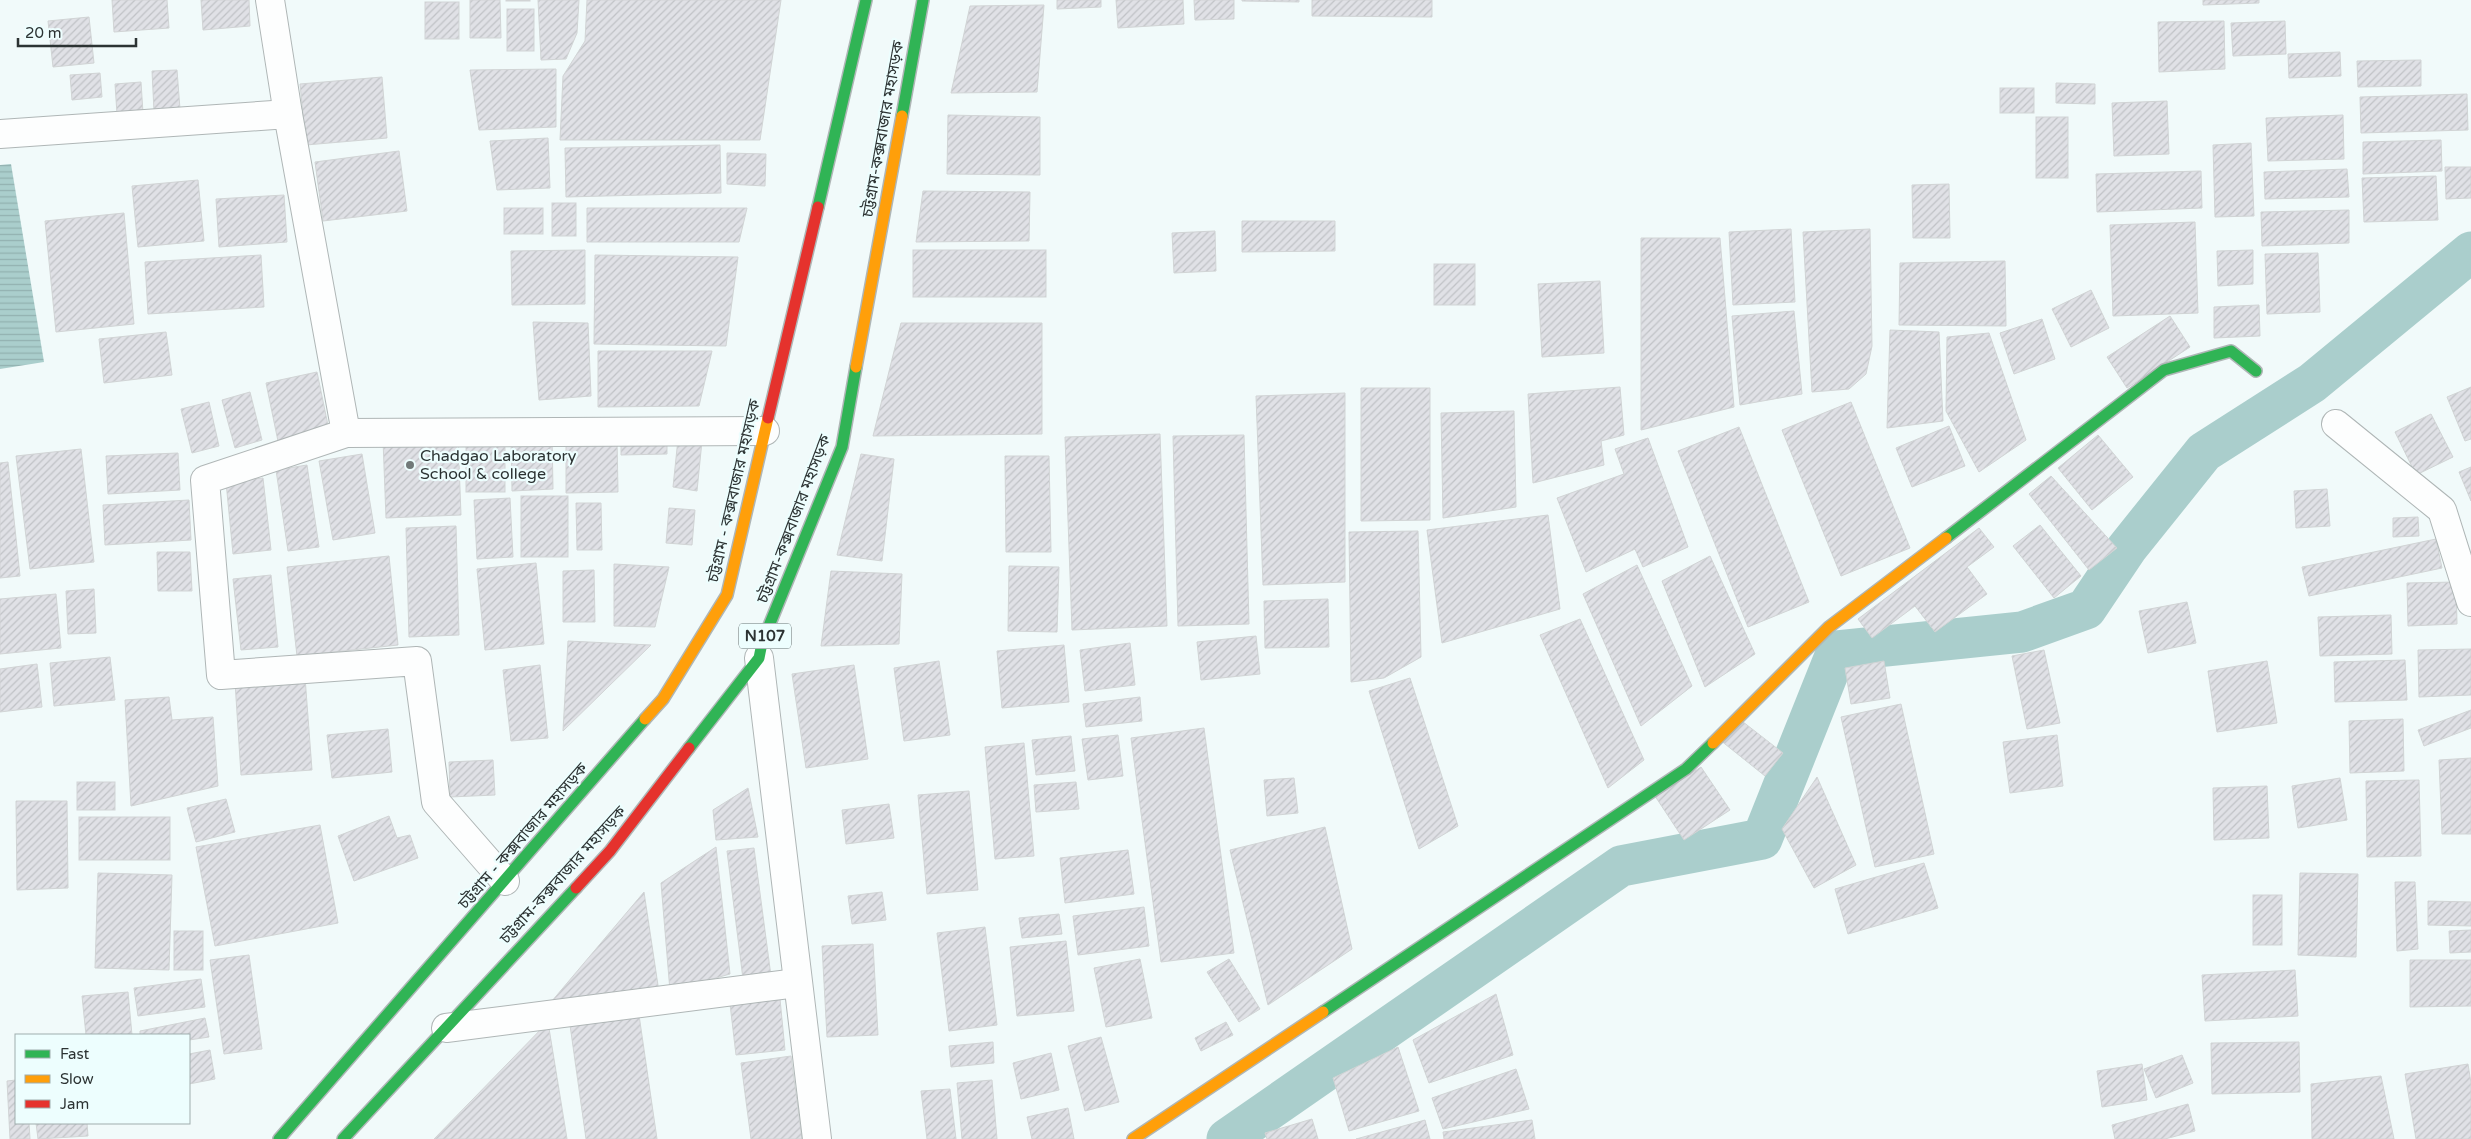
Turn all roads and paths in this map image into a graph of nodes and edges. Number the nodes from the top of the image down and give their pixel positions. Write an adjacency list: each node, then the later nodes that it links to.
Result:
1 (270, 0): 4 (street)
2 (866, 0): 8 (main road, চট্টগ্রাম - কক্সবাজার মহাসড়ক)
3 (923, 0): 11 (main road, চট্টগ্রাম-কক্সবাজার মহাসড়ক / N107)
4 (288, 114): 5 (street); 9 (street)
5 (0, 134)
6 (2256, 371): 18 (main road)
7 (2336, 424): 10 (street)
8 (765, 431): 9 (street); 12 (main road, চট্টগ্রাম - কক্সবাজার মহাসড়ক)
9 (346, 433): 12 (street)
10 (2471, 602)
11 (759, 658): 13 (street); 14 (main road, চট্টগ্রাম-কক্সবাজার মহাসড়ক / N107)
12 (505, 881): 15 (main road, চট্টগ্রাম - কক্সবাজার মহাসড়ক)
13 (797, 983): 14 (street); 17 (street)
14 (446, 1028): 16 (main road, চট্টগ্রাম-কক্সবাজার মহাসড়ক / N107)
15 (279, 1139)
16 (343, 1139)
17 (817, 1139)
18 (1133, 1139)

